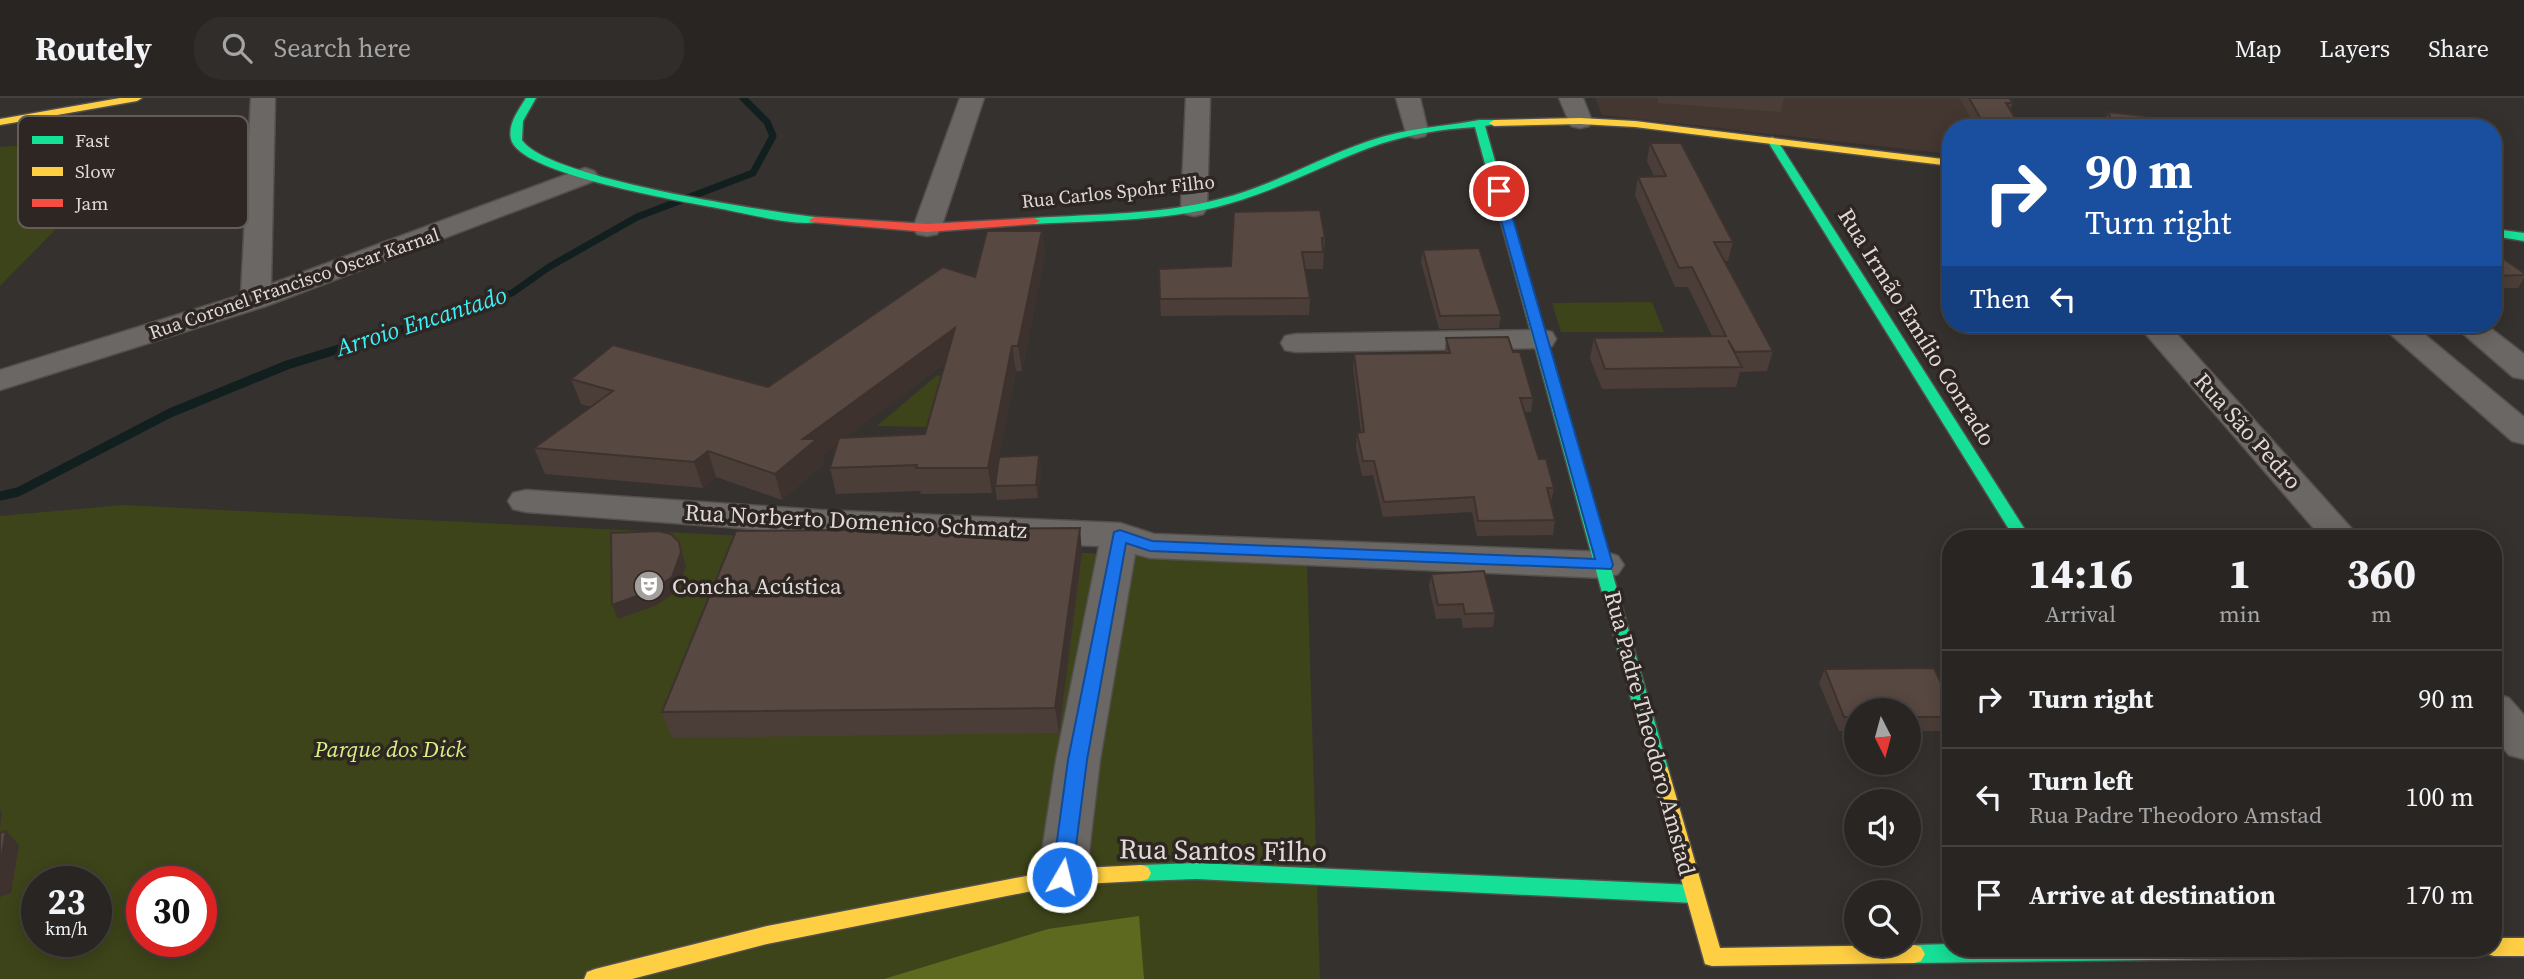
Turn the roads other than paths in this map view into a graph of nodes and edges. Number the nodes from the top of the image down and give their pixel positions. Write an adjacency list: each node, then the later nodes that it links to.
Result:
1 (136, 98): 8 (street)
2 (263, 98): 21 (street)
3 (531, 98): 16 (street, Rua Carlos Spohr Filho)
4 (972, 98): 18 (street)
5 (1198, 98): 17 (street)
6 (1408, 98): 13 (street)
7 (1571, 98): 10 (street)
8 (34, 116)
9 (18, 119): 11 (street)
10 (1580, 121): 12 (street, Rua Carlos Spohr Filho); 14 (street, Rua Carlos Spohr Filho)
11 (0, 122)
12 (1479, 123): 13 (street, Rua Carlos Spohr Filho); 25 (street, Rua Padre Theodoro Amstad)
13 (1416, 131): 17 (street, Rua Carlos Spohr Filho)
14 (1772, 140): 15 (street, Rua Carlos Spohr Filho); 31 (street, Rua Irmão Emílio Conrado)
15 (1942, 162)
16 (585, 176): 18 (street, Rua Carlos Spohr Filho); 21 (street, Rua Coronel Francisco Oscar Karnal)
17 (1194, 208): 18 (street, Rua Carlos Spohr Filho)
18 (927, 228)
19 (2502, 234): 20 (street)
20 (2524, 237)
21 (256, 300): 28 (street, Rua Coronel Francisco Oscar Karnal)
22 (2160, 333): 32 (street, Rua São Pedro)
23 (2405, 333): 29 (street)
24 (2478, 333): 27 (street)
25 (1541, 339): 26 (street); 34 (street, Rua Padre Theodoro Amstad)
26 (1296, 344)
27 (2524, 370)
28 (0, 380)
29 (2524, 434)
30 (526, 501): 33 (street, Rua Norberto Domenico Schmatz)
31 (2017, 530)
32 (2335, 530)
33 (1120, 535): 34 (street, Rua Norberto Domenico Schmatz); 37 (street)
34 (1605, 565): 38 (street, Rua Padre Theodoro Amstad)
35 (2502, 718): 36 (street)
36 (2524, 743)
37 (1062, 877): 38 (street, Rua Santos Filho); 45 (street, Rua Santos Filho)
38 (1694, 894): 43 (street, Rua Padre Theodoro Amstad)
39 (2502, 947): 40 (street)
40 (2524, 947)
41 (2043, 957): 43 (street)
42 (2286, 957): 44 (street)
43 (1715, 968)
44 (2293, 969)
45 (595, 979)

